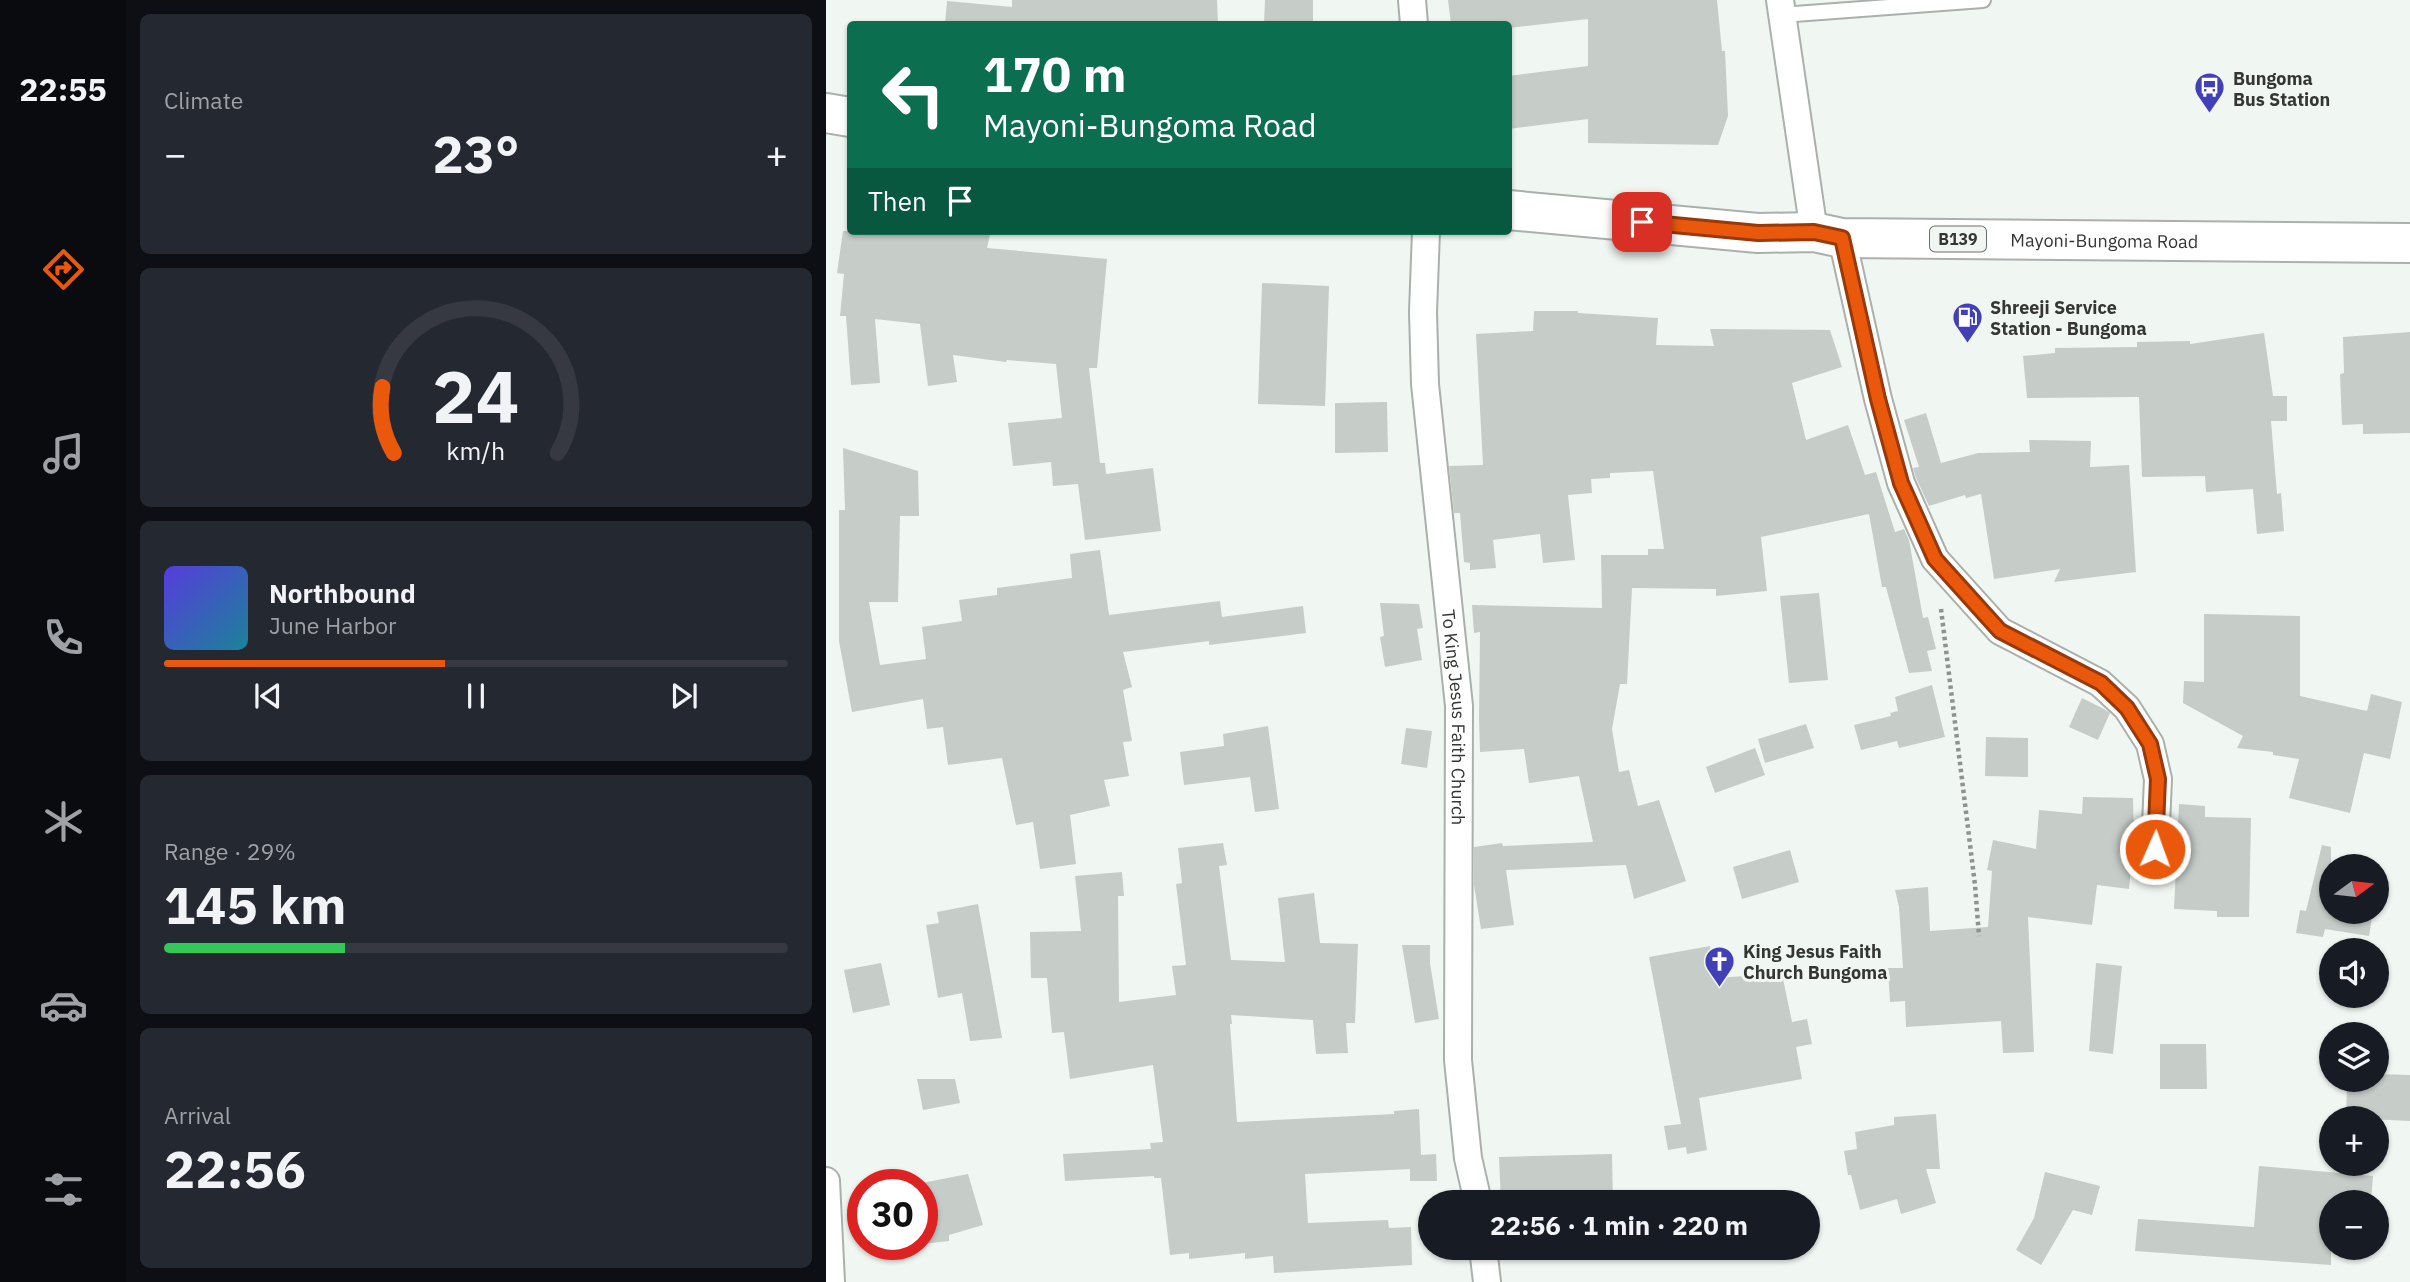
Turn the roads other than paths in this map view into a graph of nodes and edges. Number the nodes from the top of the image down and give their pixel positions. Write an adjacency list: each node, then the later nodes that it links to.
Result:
1 (1412, 0): 4 (street)
2 (1983, 0): 3 (lane)
3 (1781, 8): 9 (street)
4 (1414, 21)
5 (826, 113): 6 (main road)
6 (847, 116)
7 (1512, 210): 9 (main road, Mayoni-Bungoma Road / B139)
8 (1426, 235): 13 (street, To King Jesus Faith Church)
9 (1828, 235): 10 (main road, Mayoni-Bungoma Road / B139); 11 (street)
10 (2410, 243)
11 (2155, 849)
12 (826, 1181): 15 (street)
13 (1475, 1190)
14 (1484, 1260): 16 (street)
15 (831, 1282)
16 (1487, 1282)

